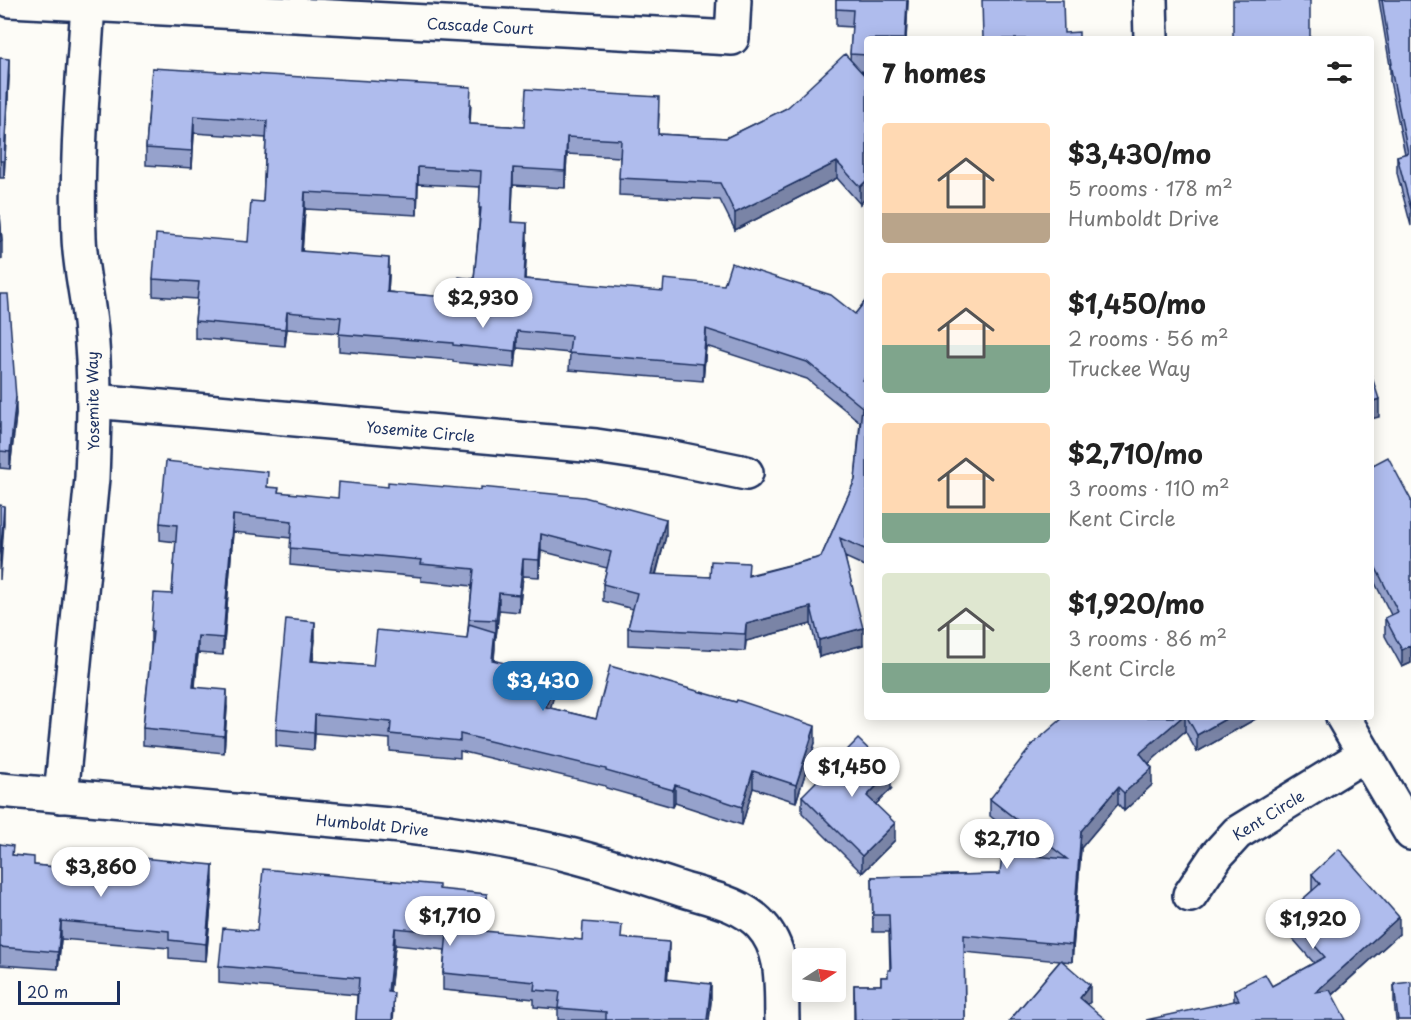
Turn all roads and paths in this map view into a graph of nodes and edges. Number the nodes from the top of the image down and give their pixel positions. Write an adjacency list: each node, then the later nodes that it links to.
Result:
1 (10, 0): 4 (street, Cascade Court)
2 (734, 0): 4 (street, Cascade Court)
3 (1150, 0): 5 (street)
4 (88, 5): 6 (street, Yosemite Way)
5 (1151, 36)
6 (94, 402): 7 (street, Yosemite Circle); 11 (street, Yosemite Way)
7 (746, 473)
8 (1344, 720): 9 (street)
9 (1364, 755): 12 (street); 13 (street, Kent Circle)
10 (0, 790): 11 (street, Humboldt Drive)
11 (61, 796): 14 (street, Humboldt Drive)
12 (1411, 833)
13 (1190, 895)
14 (782, 1020)

